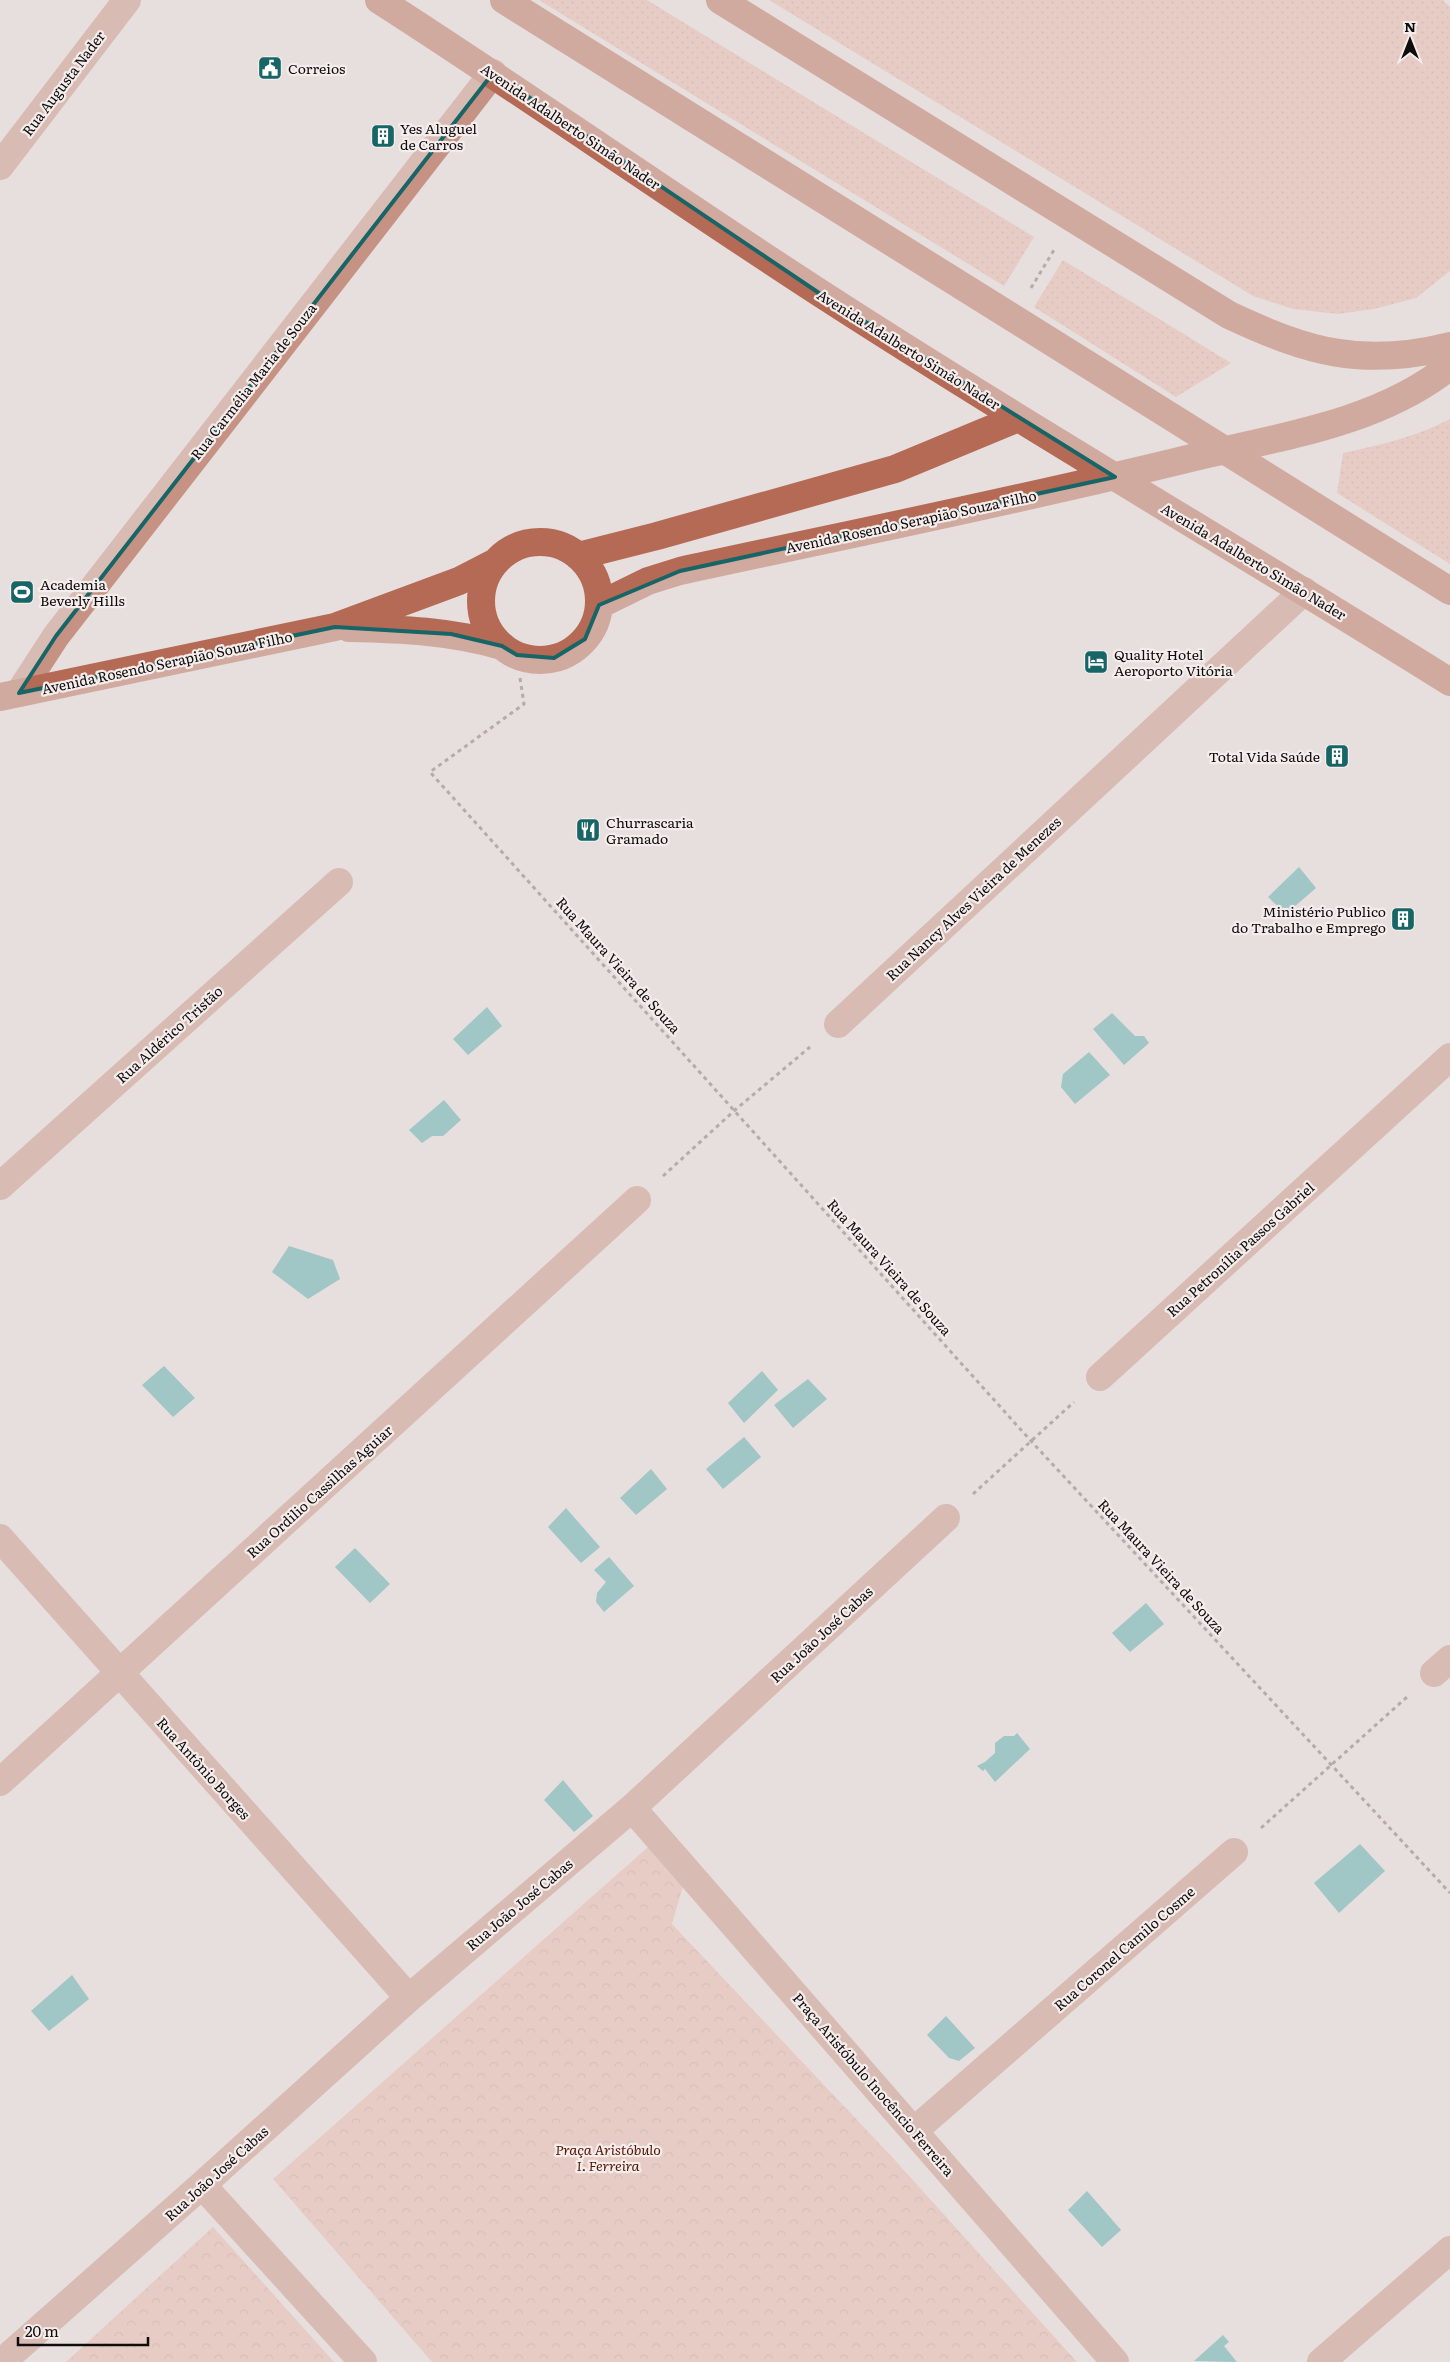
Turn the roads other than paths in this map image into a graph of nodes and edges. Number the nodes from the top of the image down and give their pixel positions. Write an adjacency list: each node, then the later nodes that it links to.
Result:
1 (127, 0): 6 (street, Rua Augusta Nader)
2 (379, 0): 5 (street, Avenida Adalberto Simão Nader)
3 (504, 0): 10 (street)
4 (720, 0): 7 (street)
5 (493, 73): 9 (street, Avenida Adalberto Simão Nader); 20 (street, Rua Carmélia Maria de Souza)
6 (0, 166)
7 (1450, 346)
8 (1450, 366): 10 (street, Avenida Rosendo Serapião Souza Filho)
9 (1018, 418): 11 (street, Avenida Adalberto Simão Nader); 12 (street)
10 (1227, 449): 11 (street, Avenida Rosendo Serapião Souza Filho); 15 (street)
11 (1115, 477): 14 (street, Avenida Adalberto Simão Nader); 16 (street, Avenida Rosendo Serapião Souza Filho)
12 (578, 556): 13 (street); 16 (street)
13 (494, 563): 17 (street, Avenida Rosendo Serapião Souza Filho); 18 (street)
14 (1304, 590): 19 (street, Avenida Adalberto Simão Nader); 22 (street, Rua Nancy Alves Vieira de Menezes)
15 (1450, 591)
16 (599, 605): 18 (street)
17 (335, 627): 18 (street, Avenida Rosendo Serapião Souza Filho); 20 (street, Avenida Rosendo Serapião Souza Filho)
18 (509, 651)
19 (1450, 682)
20 (9, 695)
21 (339, 882): 24 (street, Rua Aldérico Tristão)
22 (838, 1024)
23 (1450, 1057): 26 (street, Rua Petronília Passos Gabriel)
24 (0, 1186)
25 (637, 1200): 29 (street, Rua Ordilio Cassilhas Aguiar)
26 (1100, 1377)
27 (946, 1518): 31 (street, Rua João José Cabas)
28 (0, 1538): 29 (street, Rua Antônio Borges)
29 (120, 1673): 30 (street, Rua Ordilio Cassilhas Aguiar); 33 (street, Rua Antônio Borges)
30 (0, 1782)
31 (632, 1808): 33 (street, Rua João José Cabas); 34 (street, Praça Aristóbulo Inocêncio Ferreira)
32 (1234, 1852): 34 (street, Rua Coronel Camilo Cosme)
33 (409, 1998): 35 (street, Rua João José Cabas)
34 (915, 2130): 39 (street, Praça Aristóbulo Inocêncio Ferreira)
35 (202, 2185): 37 (street, Rua João José Cabas); 38 (street)
36 (1450, 2250): 40 (street)
37 (2, 2362)
38 (363, 2362)
39 (1115, 2362)
40 (1321, 2362)

